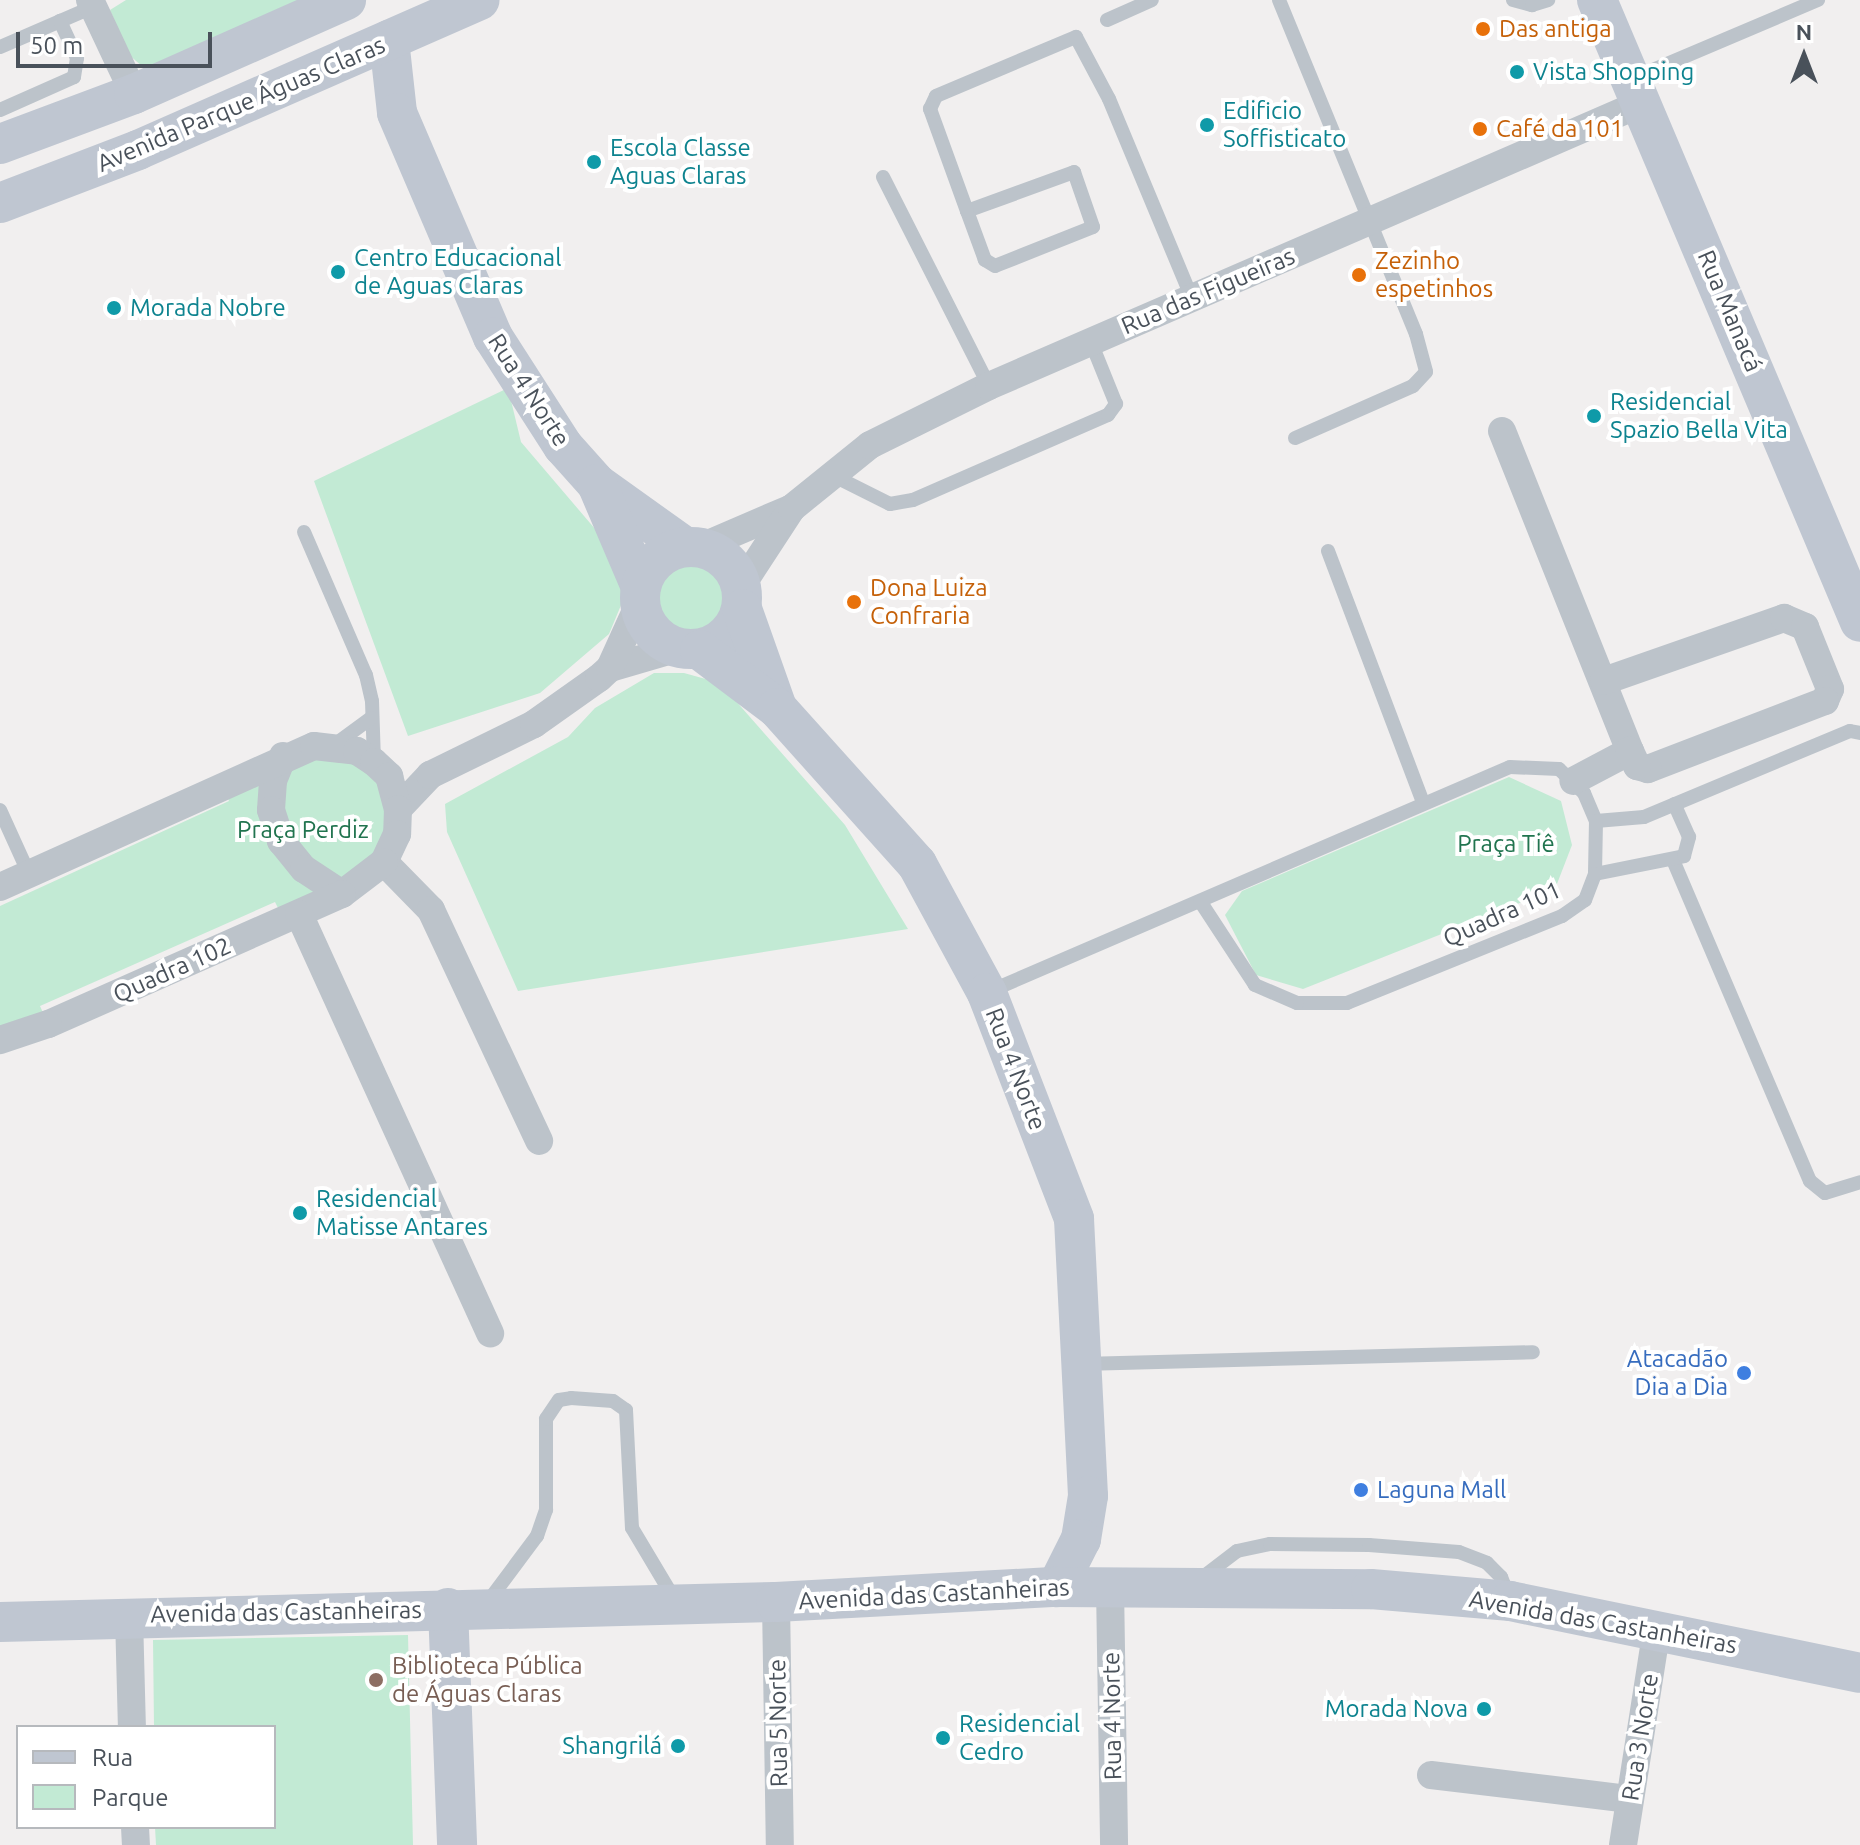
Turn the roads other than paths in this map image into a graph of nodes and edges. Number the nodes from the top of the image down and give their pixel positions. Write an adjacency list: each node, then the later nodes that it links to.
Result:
1 (346, 0): 16 (street)
2 (479, 0): 12 (street, Avenida Parque Águas Claras)
3 (1152, 0): 10 (lane)
4 (1279, 0): 23 (lane)
5 (1513, 0): 6 (lane)
6 (1548, 0)
7 (1597, 0): 15 (street, Rua Manacá)
8 (1818, 0): 15 (lane)
9 (92, 4): 11 (lane); 16 (street)
10 (1107, 20)
11 (60, 21): 13 (lane); 17 (lane)
12 (389, 40): 14 (street, Avenida Parque Águas Claras); 18 (street, Rua 4 Norte)
13 (0, 47)
14 (338, 62): 18 (street, Rua 4 Norte); 21 (street, Avenida Parque Águas Claras)
15 (1636, 91): 23 (street, Rua das Figueiras); 37 (street, Rua Manacá)
16 (134, 94): 19 (street)
17 (0, 110)
18 (397, 113): 30 (street, Rua 4 Norte)
19 (0, 144)
20 (883, 177): 26 (lane)
21 (0, 203)
22 (967, 211): 22 (lane); 24 (lane)
23 (1369, 221): 24 (street, Rua das Figueiras); 28 (lane)
24 (1192, 298): 25 (street, Rua das Figueiras)
25 (1091, 342): 26 (street, Rua das Figueiras); 29 (lane)
26 (989, 386): 29 (street, Rua das Figueiras)
27 (1502, 431): 40 (street)
28 (1295, 438)
29 (829, 473): 31 (street, Rua das Figueiras)
30 (597, 484): 33 (street, Rua 4 Norte); 35 (street, Rua 4 Norte)
31 (792, 508): 33 (street, Rua das Figueiras); 36 (street, Rua das Figueiras)
32 (304, 532): 42 (lane)
33 (693, 547): 35 (street); 36 (street)
34 (1328, 551): 50 (lane)
35 (640, 594): 38 (street); 39 (street)
36 (742, 597): 38 (street); 41 (street, Rua 4 Norte)
37 (1860, 622)
38 (690, 649): 39 (street); 41 (street, Rua 4 Norte)
39 (610, 668): 48 (street)
40 (1604, 681): 45 (street); 45 (street)
41 (777, 708): 63 (street, Rua 4 Norte)
42 (371, 718): 44 (lane); 47 (lane)
43 (1860, 733): 51 (lane)
44 (332, 747): 46 (street); 47 (street)
45 (1630, 751): 49 (street)
46 (283, 756): 57 (street); 60 (street)
47 (382, 769): 48 (street); 52 (street)
48 (430, 775): 52 (street)
49 (1573, 781): 50 (lane); 54 (lane)
50 (1423, 803): 61 (lane)
51 (1674, 804): 54 (lane); 55 (lane)
52 (398, 809): 56 (street)
53 (0, 810): 57 (lane)
54 (1596, 821): 58 (lane)
55 (1673, 860): 58 (lane); 66 (lane)
56 (384, 862): 60 (street, Quadra 102); 65 (street)
57 (29, 874): 59 (street)
58 (1595, 874): 61 (lane, Quadra 101)
59 (0, 887)
60 (342, 894): 62 (street, Quadra 102)
61 (1200, 901): 63 (lane)
62 (299, 914): 64 (street, Quadra 102); 67 (street)
63 (987, 993): 69 (street, Rua 4 Norte)
64 (0, 1040)
65 (539, 1141)
66 (1860, 1182)
67 (490, 1334)
68 (1533, 1352): 69 (lane)
69 (1081, 1364): 70 (street, Rua 4 Norte)
70 (1088, 1496): 71 (street, Rua 4 Norte); 72 (street, Rua 4 Norte)
71 (1117, 1586): 72 (street, Avenida das Castanheiras); 78 (street, Avenida das Castanheiras); 85 (street, Rua 4 Norte)
72 (1057, 1587): 73 (street, Avenida das Castanheiras)
73 (776, 1602): 74 (street, Avenida das Castanheiras); 84 (street, Rua 5 Norte)
74 (677, 1604): 75 (street, Avenida das Castanheiras); 75 (lane)
75 (465, 1608): 76 (street, Avenida das Castanheiras); 83 (street)
76 (129, 1616): 77 (street, Avenida das Castanheiras); 80 (street)
77 (8, 1617)
78 (1657, 1629): 79 (street, Avenida das Castanheiras); 82 (street, Rua 3 Norte)
79 (1860, 1673)
80 (132, 1725)
81 (1431, 1775): 82 (street)
82 (1630, 1799): 86 (street, Rua 3 Norte)
83 (457, 1845)
84 (780, 1845)
85 (1114, 1845)
86 (1623, 1845)

